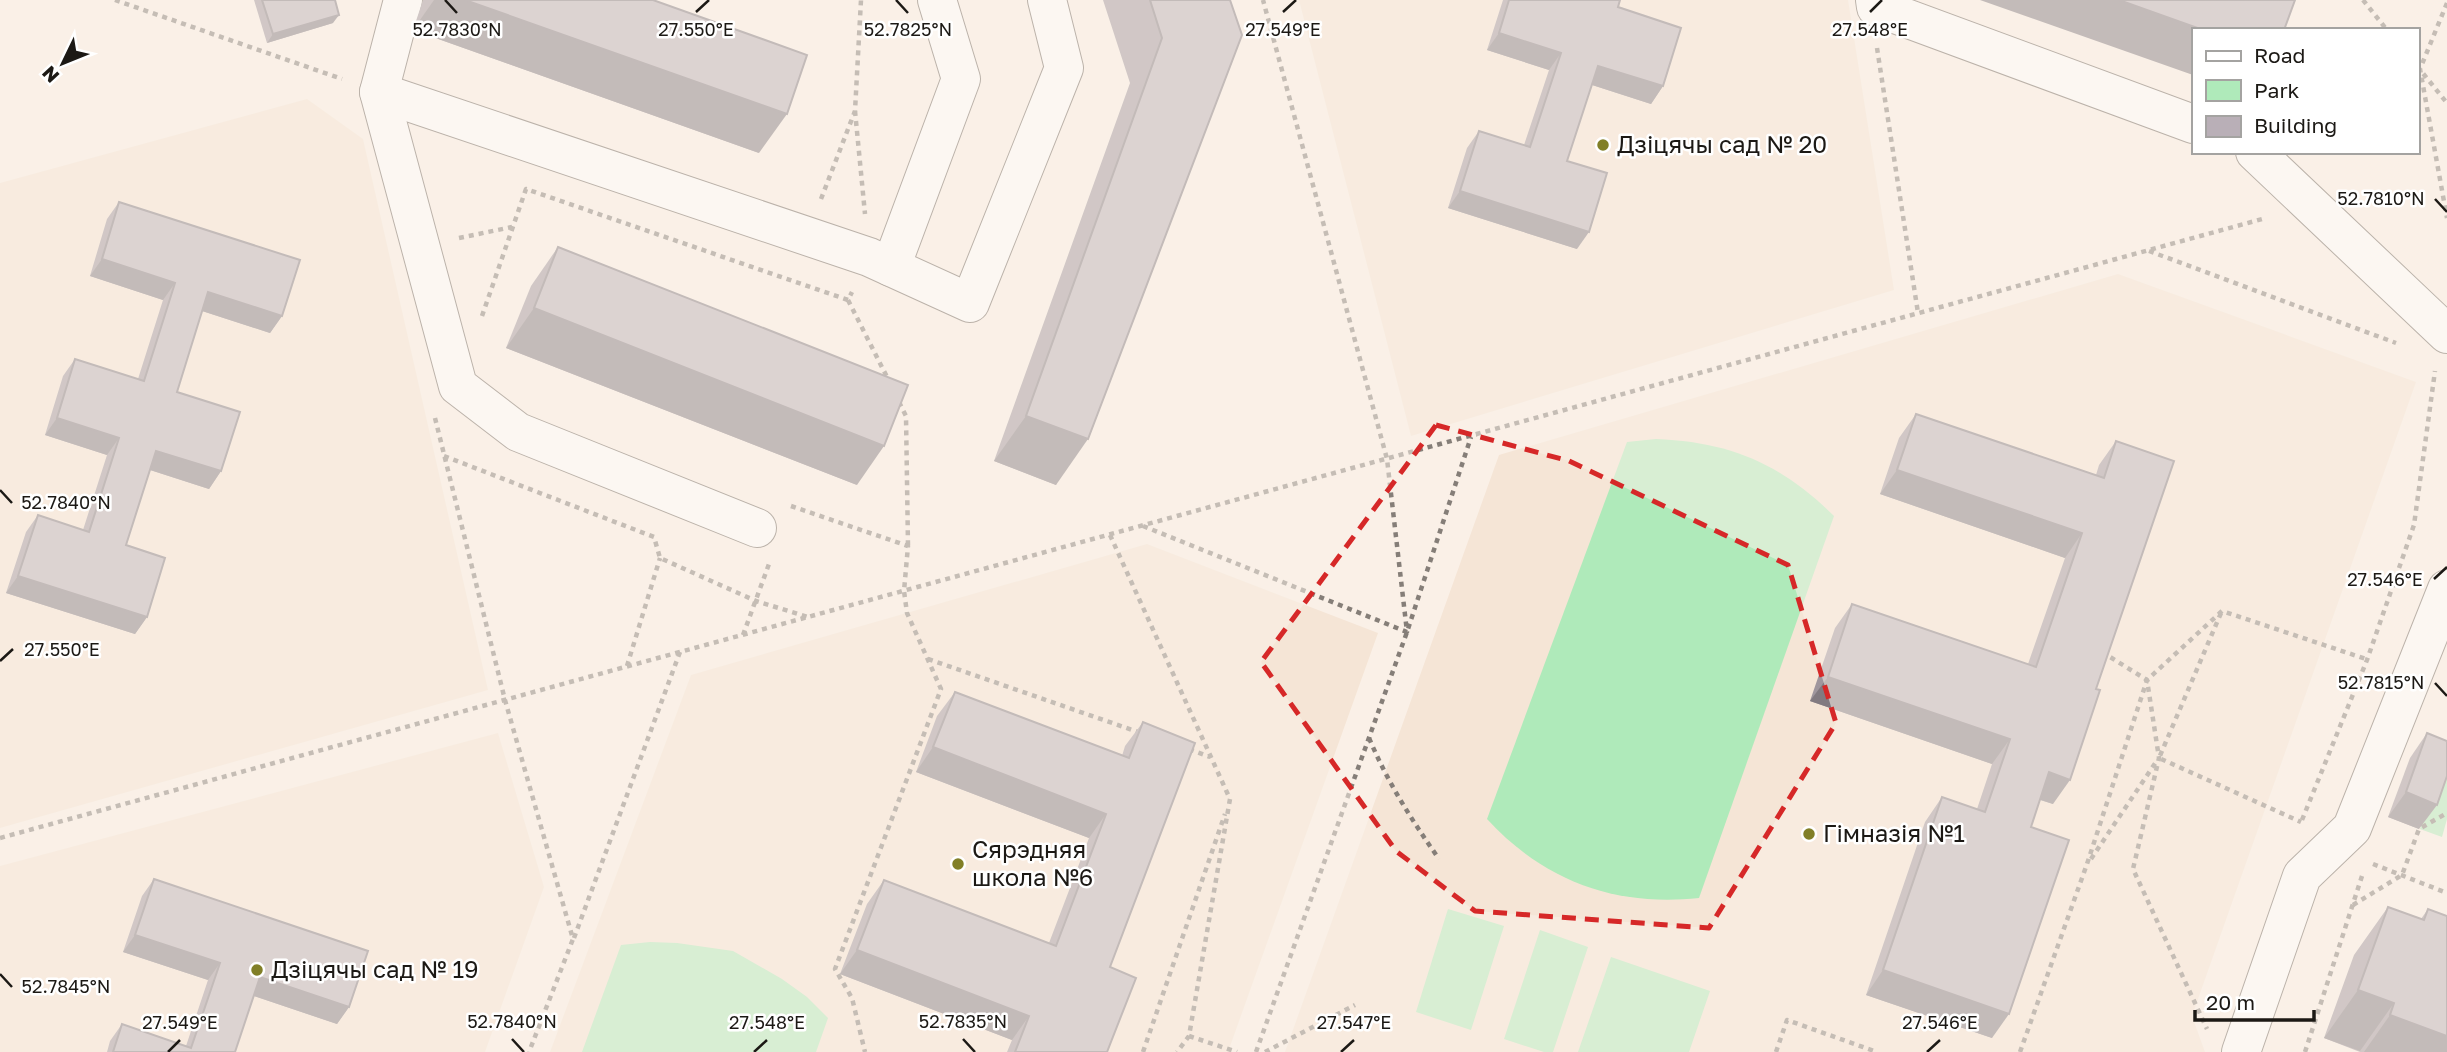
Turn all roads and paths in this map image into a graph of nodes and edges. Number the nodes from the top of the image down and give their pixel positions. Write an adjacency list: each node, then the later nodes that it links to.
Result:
1 (115, 0): 15 (path)
2 (403, 0): 15 (lane)
3 (861, 0): 17 (path)
4 (937, 0): 26 (lane)
5 (1047, 0): 26 (lane)
6 (1263, 0): 36 (path)
7 (1875, 0): 18 (lane)
8 (2363, 0): 10 (path)
9 (2447, 3): 12 (path)
10 (2386, 28)
11 (1875, 40): 28 (path)
12 (2419, 66)
13 (2419, 69): 16 (path)
14 (2419, 73): 21 (path)
15 (379, 92): 23 (lane); 33 (lane)
16 (2447, 103)
17 (855, 111): 23 (path); 26 (path)
18 (2192, 124)
19 (2257, 154): 30 (lane)
20 (2270, 217): 25 (path)
21 (2447, 218)
22 (513, 227): 24 (path); 27 (path); 29 (path)
23 (808, 236): 26 (lane)
24 (453, 239)
25 (2149, 251): 28 (path); 31 (path)
26 (880, 262): 27 (path)
27 (848, 300): 41 (path)
28 (1918, 313): 34 (path)
29 (478, 329)
30 (2447, 334)
31 (2397, 343)
32 (2435, 370): 53 (path)
33 (458, 386): 35 (path); 38 (lane)
34 (1471, 436): 36 (path); 48 (path)
35 (444, 456): 42 (path); 56 (path)
36 (1387, 459): 39 (path); 48 (path)
37 (791, 506): 38 (path); 38 (path); 41 (path)
38 (774, 526): 45 (path)
39 (1142, 526): 40 (path); 48 (path)
40 (1110, 535): 44 (path); 60 (path)
41 (908, 546): 44 (path)
42 (660, 558): 45 (path); 54 (path)
43 (2447, 589): 77 (lane)
44 (904, 591): 47 (path); 52 (path)
45 (755, 601): 47 (path); 49 (path)
46 (2222, 611): 53 (path); 55 (path); 61 (path)
47 (809, 617): 49 (path)
48 (1407, 632): 58 (path)
49 (742, 635): 51 (path)
50 (2100, 650): 55 (path)
51 (680, 652): 54 (path); 74 (path)
52 (928, 659): 57 (path); 79 (path)
53 (2367, 660): 64 (path)
54 (627, 667): 56 (path)
55 (2147, 680): 61 (path); 69 (path)
56 (505, 700): 66 (path); 74 (path)
57 (1147, 735)
58 (1369, 737): 67 (path); 83 (path)
59 (1185, 748): 60 (path)
60 (1211, 757): 62 (path)
61 (2159, 758): 64 (path); 69 (path); 77 (path)
62 (1230, 799): 76 (path); 80 (path)
63 (2447, 813): 71 (path)
64 (2301, 822): 65 (path)
65 (2297, 834)
66 (0, 838)
67 (1439, 859)
68 (2367, 861): 71 (path)
69 (2087, 864): 87 (path)
70 (2363, 872): 73 (path)
71 (2402, 875): 72 (path); 73 (path)
72 (2447, 893)
73 (2353, 905): 88 (path)
74 (573, 939): 78 (path)
75 (1355, 1005): 84 (path)
76 (1189, 1036): 81 (path); 82 (path)
77 (2226, 1046)
78 (529, 1052)
79 (865, 1052)
80 (1143, 1052)
81 (1177, 1052)
82 (1237, 1052)
83 (1256, 1052)
84 (1265, 1052)
85 (1776, 1052): 86 (path)
86 (1877, 1052)
87 (2020, 1052)
88 (2305, 1052)

